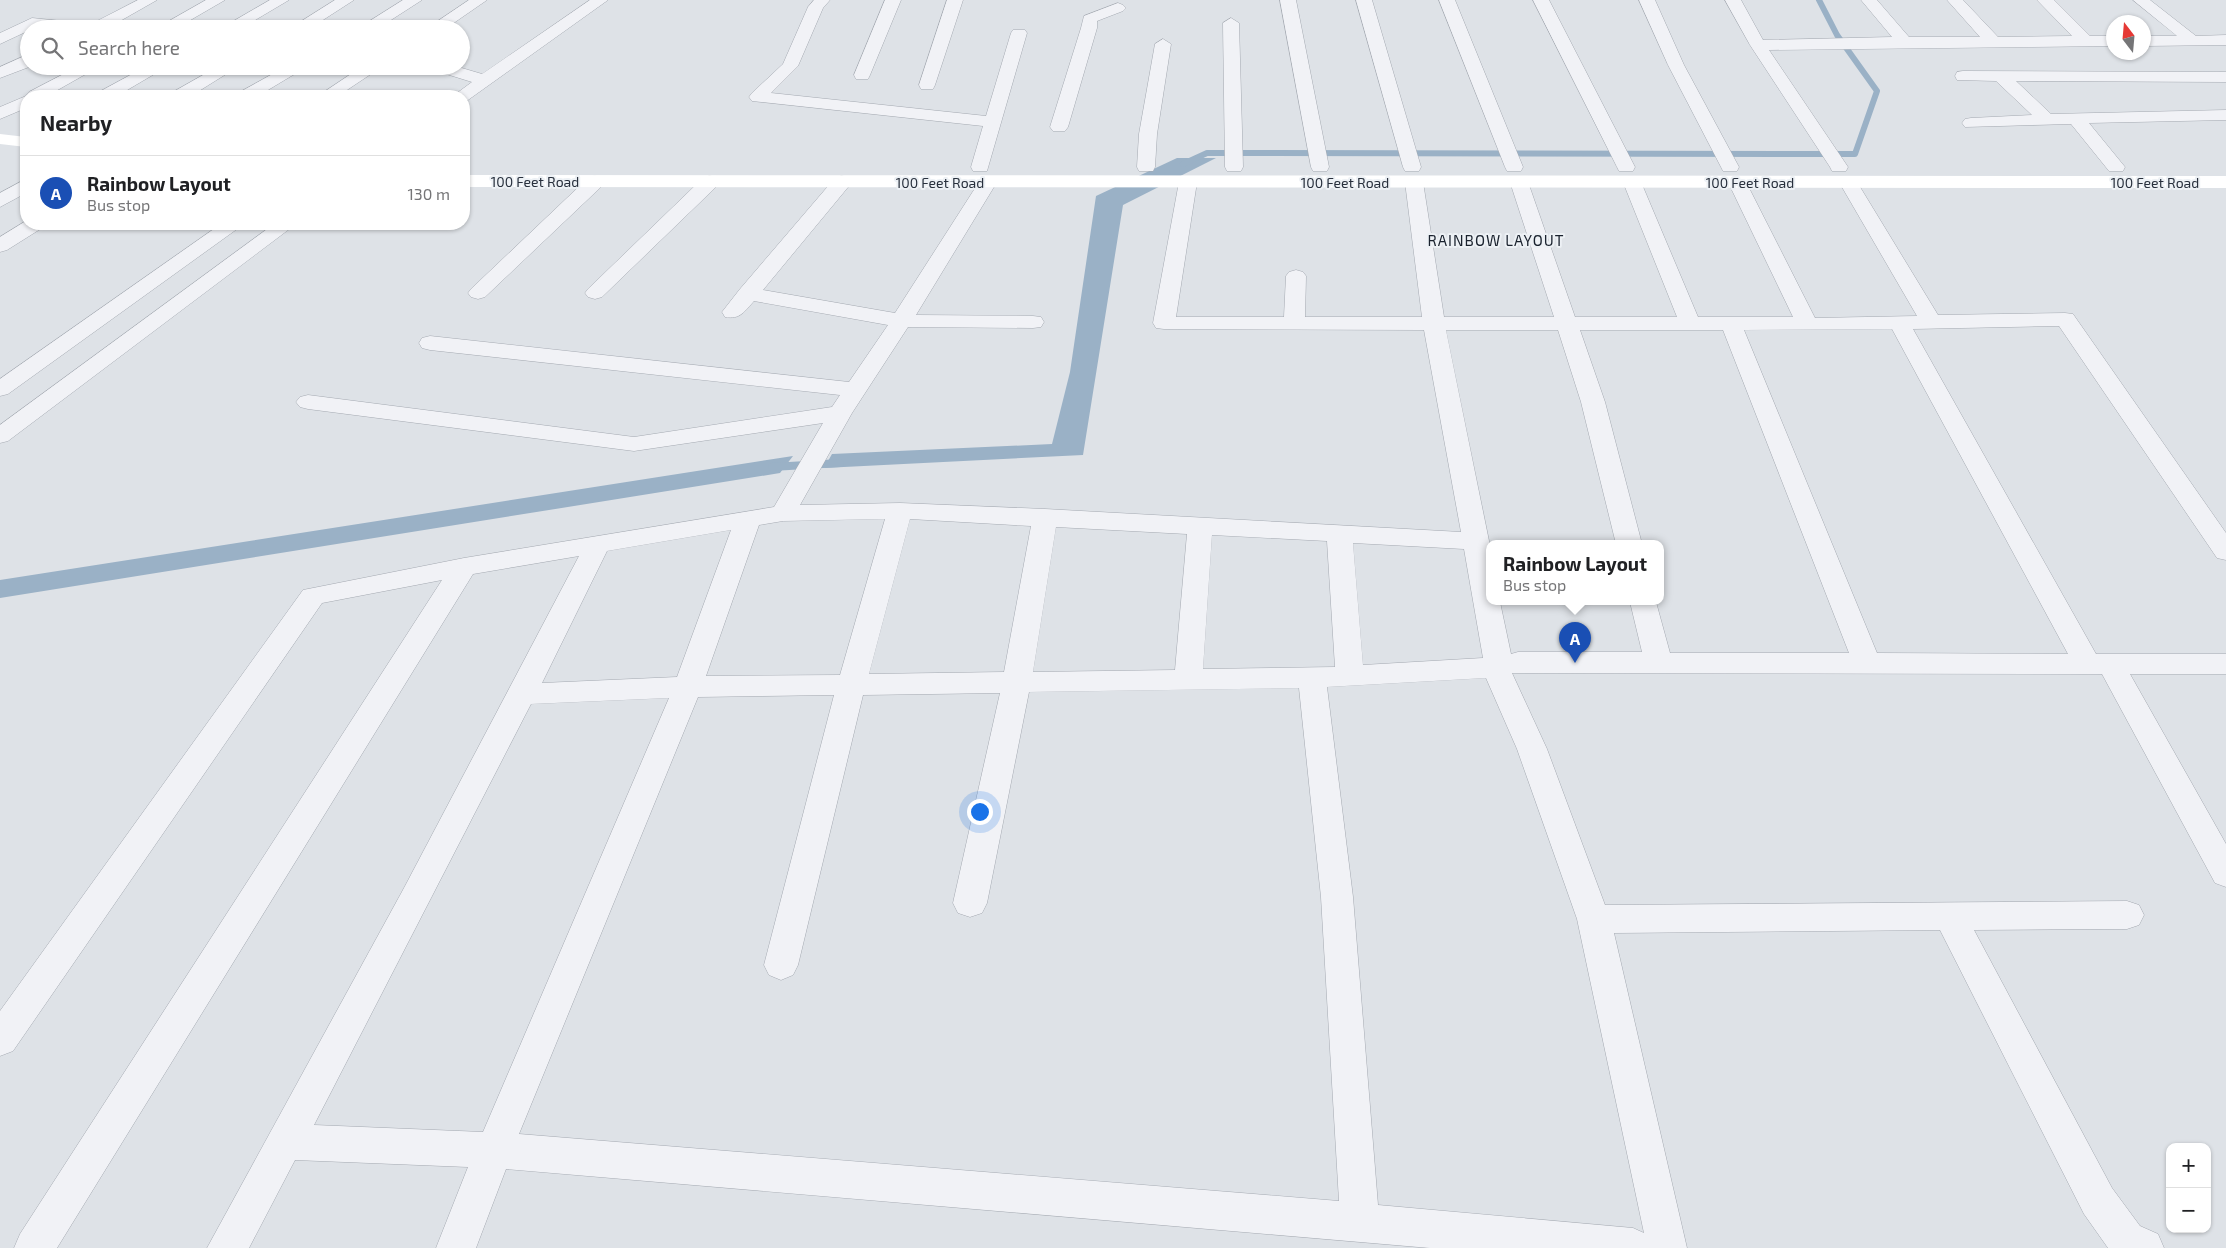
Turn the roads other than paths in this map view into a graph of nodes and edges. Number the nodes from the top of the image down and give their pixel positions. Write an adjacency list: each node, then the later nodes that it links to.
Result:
1 (149, 0): 22 (street)
2 (217, 0): 23 (street)
3 (281, 0): 24 (street)
4 (346, 0): 25 (street)
5 (414, 0): 26 (street)
6 (478, 0): 27 (street)
7 (600, 0): 53 (street)
8 (822, 0): 66 (street)
9 (892, 0): 49 (street)
10 (955, 0): 54 (street)
11 (1288, 0): 75 (street)
12 (1364, 0): 81 (street)
13 (1447, 0): 82 (street)
14 (1541, 0): 83 (street)
15 (1647, 0): 84 (street)
16 (1733, 0): 40 (street)
17 (1868, 0): 38 (street)
18 (1955, 0): 34 (street)
19 (2045, 0): 35 (street)
20 (2142, 0): 32 (street)
21 (1118, 8): 70 (street)
22 (110, 20)
23 (180, 20)
24 (244, 20)
25 (313, 20)
26 (380, 20)
27 (448, 20)
28 (1231, 22): 80 (street)
29 (20, 29): 31 (street)
30 (1019, 33): 66 (street)
31 (0, 39)
32 (2192, 40): 33 (street); 37 (street)
33 (2226, 40)
34 (1993, 41): 35 (street); 38 (street)
35 (2086, 41): 36 (street)
36 (2106, 41)
37 (2151, 41)
38 (1905, 42): 40 (street)
39 (1163, 44): 74 (street)
40 (1758, 45): 85 (street)
41 (20, 65): 42 (street)
42 (0, 73)
43 (75, 75): 55 (street)
44 (144, 75): 56 (street)
45 (215, 75): 57 (street)
46 (284, 75): 58 (street)
47 (361, 75): 59 (street)
48 (467, 75): 53 (street)
49 (862, 76)
50 (1963, 76): 51 (street)
51 (2000, 76): 52 (street); 65 (street)
52 (2226, 77)
53 (484, 80): 60 (street)
54 (927, 85)
55 (46, 90)
56 (116, 90)
57 (189, 90)
58 (257, 90)
59 (337, 90)
60 (470, 90)
61 (20, 104): 62 (street)
62 (0, 114)
63 (2226, 115): 64 (street)
64 (2076, 118): 65 (street); 76 (street)
65 (2047, 119): 68 (street)
66 (993, 122): 78 (street)
67 (0, 123): 69 (main road)
68 (1971, 123)
69 (20, 125)
70 (1059, 127)
71 (0, 139): 72 (main road)
72 (20, 141)
73 (470, 167): 78 (main road, 100 Feet Road)
74 (1146, 167): 79 (main road, 100 Feet Road); 80 (main road, 100 Feet Road)
75 (1320, 167): 80 (main road, 100 Feet Road); 81 (main road, 100 Feet Road)
76 (2116, 167): 77 (main road, 100 Feet Road); 85 (main road, 100 Feet Road)
77 (2226, 168)
78 (984, 174): 79 (main road, 100 Feet Road); 89 (main road, 100 Feet Road); 103 (street)
79 (1081, 174): 90 (main road, 100 Feet Road)
80 (1235, 174): 81 (main road, 100 Feet Road); 90 (main road, 100 Feet Road)
81 (1413, 175): 82 (main road, 100 Feet Road); 107 (street)
82 (1516, 175): 83 (main road, 100 Feet Road); 105 (street)
83 (1629, 175): 84 (main road, 100 Feet Road); 109 (street)
84 (1733, 175): 85 (main road, 100 Feet Road); 111 (street)
85 (1843, 175): 91 (main road, 100 Feet Road); 108 (street)
86 (470, 181): 87 (main road, 100 Feet Road)
87 (595, 182): 88 (main road, 100 Feet Road); 100 (street)
88 (710, 182): 89 (main road, 100 Feet Road); 101 (street)
89 (842, 182): 99 (street)
90 (1188, 182): 106 (street)
91 (2226, 182)
92 (20, 189): 93 (street)
93 (0, 201)
94 (25, 230): 97 (street)
95 (225, 230): 114 (street)
96 (278, 230): 118 (street)
97 (0, 246)
98 (1296, 276): 106 (street)
99 (748, 292): 102 (street); 103 (street)
100 (478, 293)
101 (595, 293)
102 (733, 312)
103 (901, 322): 104 (street); 115 (street)
104 (1033, 322)
105 (1565, 322): 107 (street); 109 (street); 125 (street)
106 (1294, 323): 107 (street)
107 (1434, 323): 126 (street)
108 (1932, 323): 112 (street); 128 (street)
109 (1690, 324): 110 (street)
110 (1731, 324): 111 (street); 133 (street)
111 (1807, 324): 112 (street)
112 (1900, 324): 135 (street)
113 (430, 343): 115 (street)
114 (0, 389)
115 (855, 390): 117 (street)
116 (308, 402): 117 (street)
117 (840, 413): 120 (street)
118 (0, 436)
119 (900, 511): 120 (street); 121 (street); 142 (street)
120 (783, 513): 122 (street)
121 (1045, 517): 123 (street); 141 (street)
122 (748, 519): 127 (street); 143 (street)
123 (1200, 526): 124 (street); 140 (street)
124 (1338, 534): 126 (street); 138 (street)
125 (1628, 540)
126 (1476, 542): 130 (street)
127 (598, 544): 129 (street); 144 (street)
128 (2226, 552)
129 (464, 567): 151 (street); 155 (street)
130 (1486, 594)
131 (1488, 605): 137 (street)
132 (1644, 605): 134 (street)
133 (1867, 662): 134 (street); 135 (street)
134 (1659, 663): 137 (street)
135 (2098, 663): 136 (street); 145 (street)
136 (2226, 664)
137 (1500, 667): 138 (street); 149 (street)
138 (1350, 676): 139 (street)
139 (1312, 678): 140 (street); 154 (street)
140 (1188, 679): 141 (street)
141 (1016, 682): 142 (street); 146 (street)
142 (851, 686): 143 (street); 150 (street)
143 (688, 687): 144 (street); 153 (street)
144 (523, 694): 152 (street)
145 (2226, 874)
146 (970, 903)
147 (2127, 914): 148 (street)
148 (1950, 916): 149 (street); 160 (street)
149 (1594, 919): 159 (street)
150 (781, 965)
151 (0, 1040)
152 (286, 1142): 153 (street); 156 (street)
153 (494, 1150): 154 (street); 157 (street)
154 (1360, 1222): 158 (street)
155 (34, 1248)
156 (227, 1248)
157 (456, 1248)
158 (1633, 1248)
159 (1667, 1248)
160 (2144, 1248)

